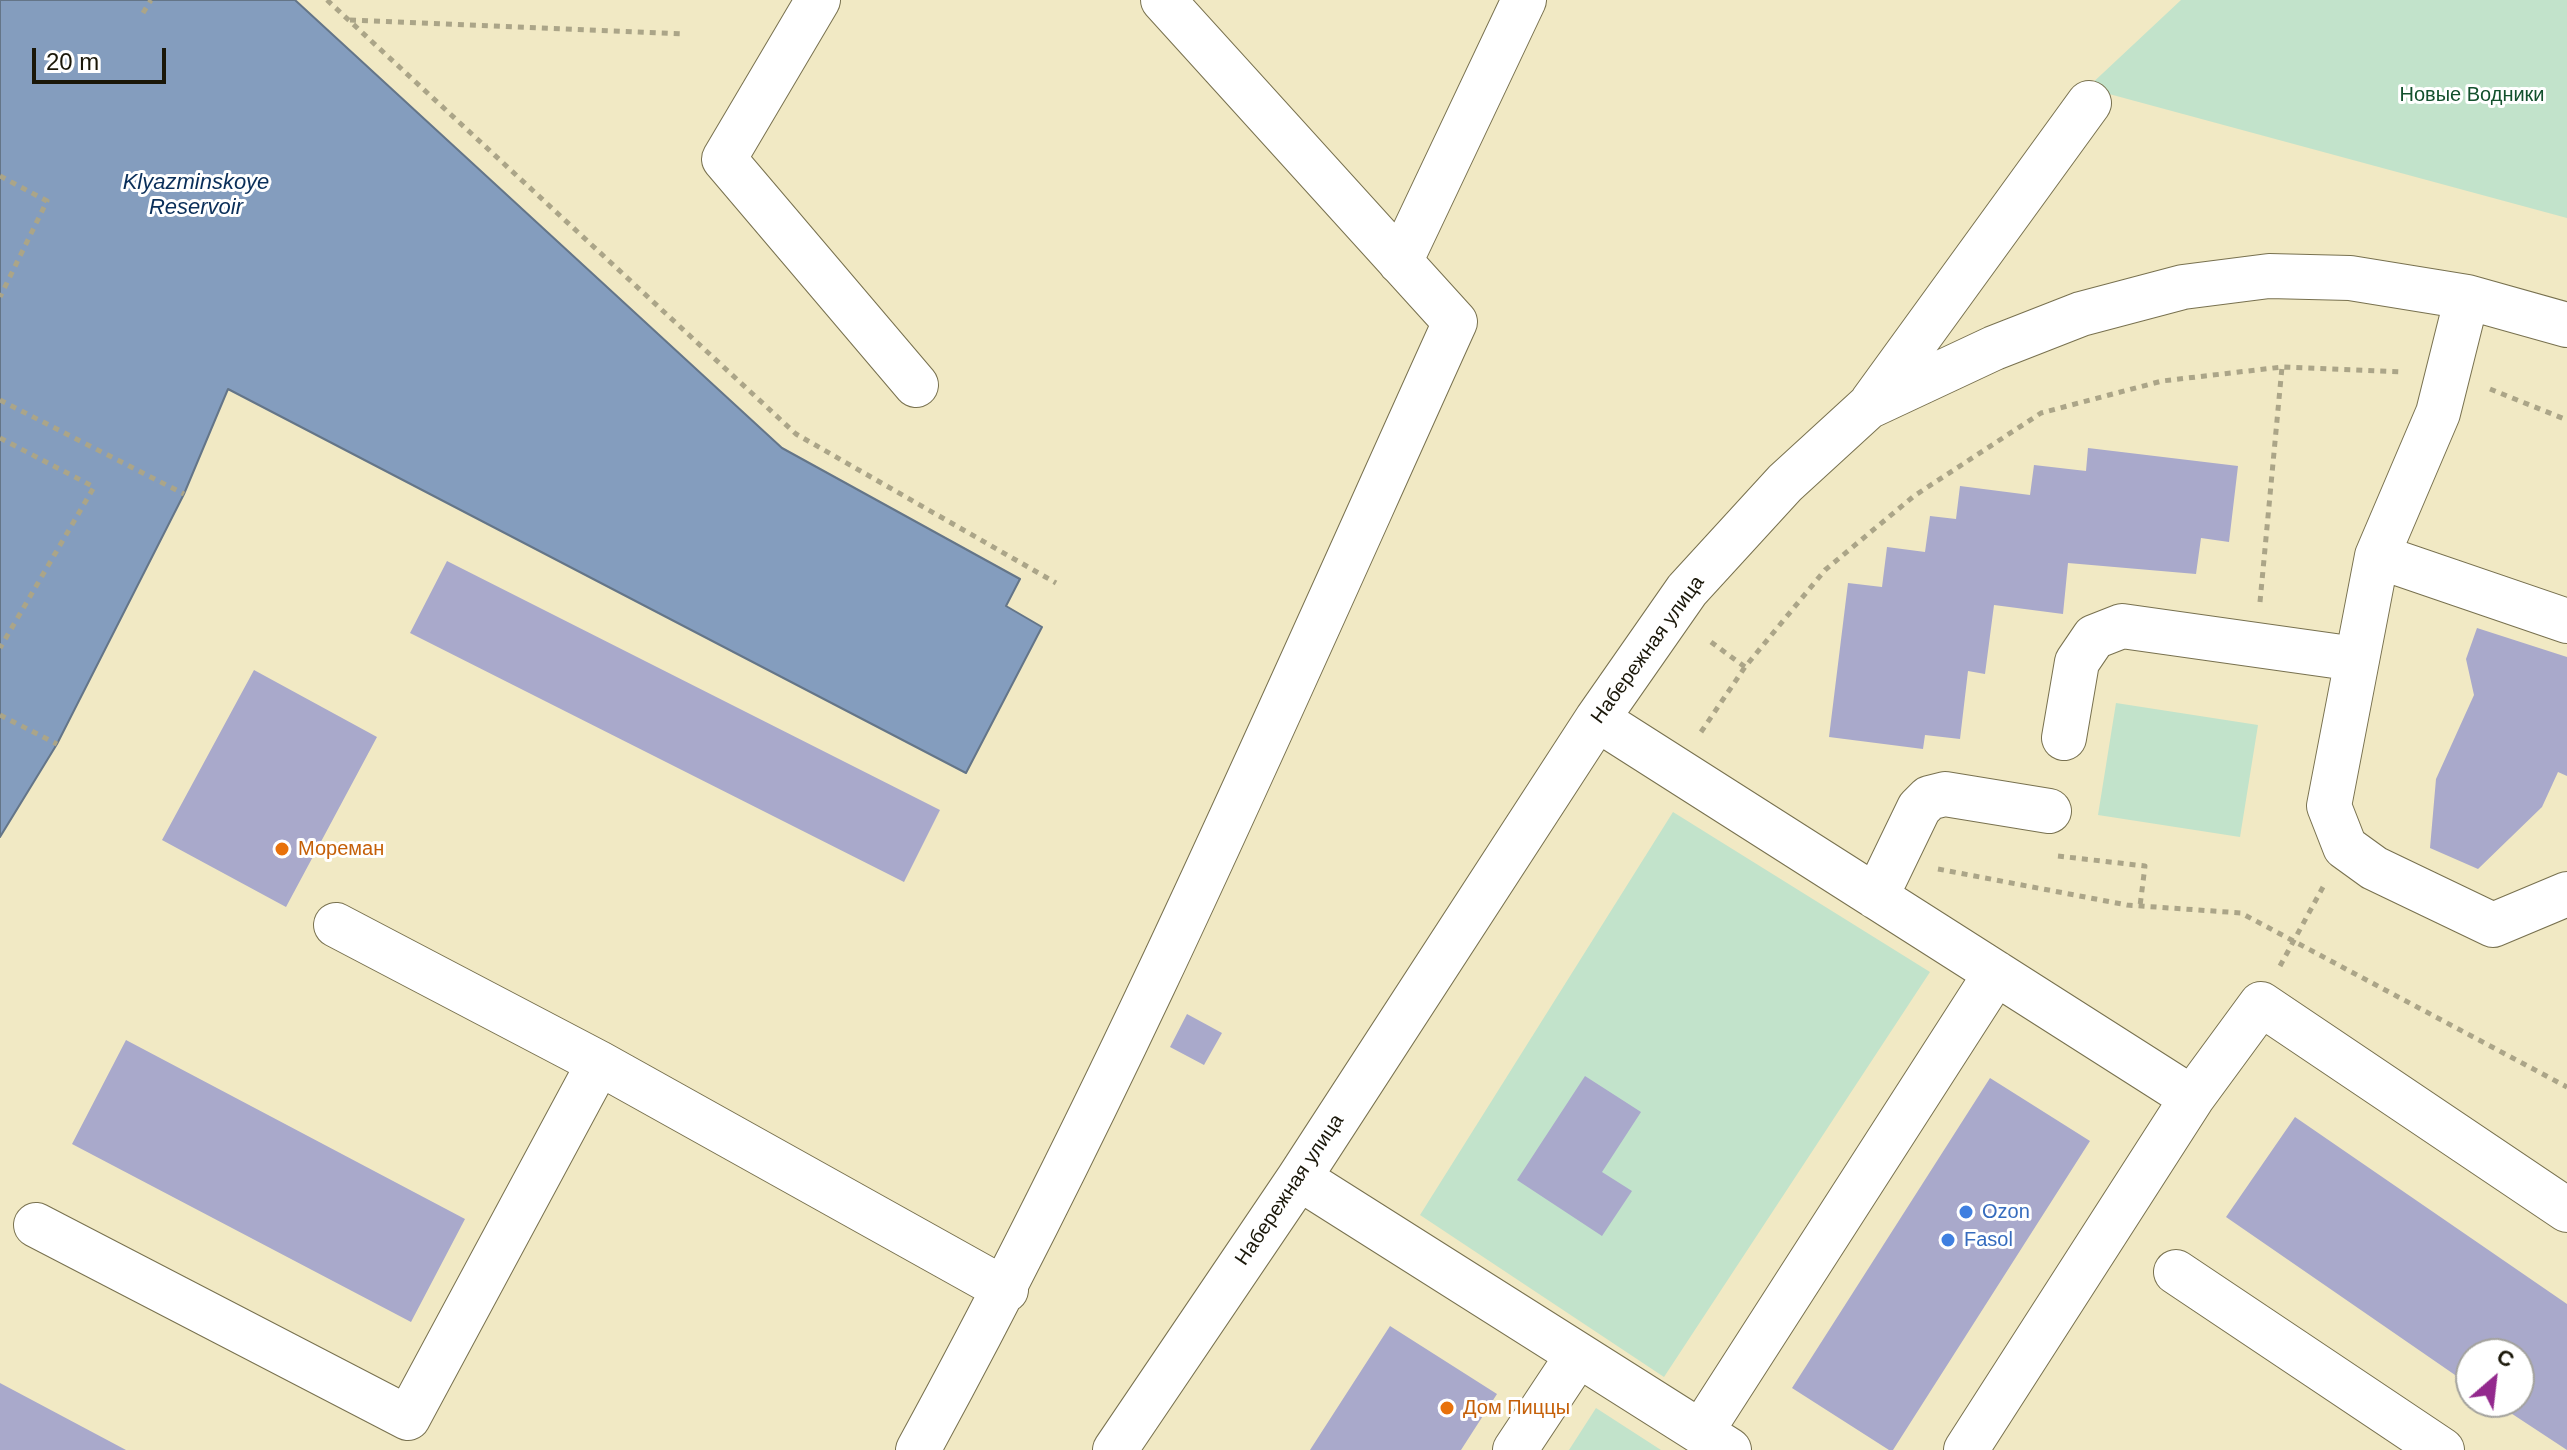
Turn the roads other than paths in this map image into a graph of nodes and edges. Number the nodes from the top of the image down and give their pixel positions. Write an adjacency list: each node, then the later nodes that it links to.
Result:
1 (818, 0): 8 (street)
2 (1163, 0): 5 (street)
3 (1524, 0): 5 (street)
4 (2089, 103): 9 (street)
5 (1400, 262): 26 (street)
6 (2467, 297): 7 (street, Набережная улица); 9 (street, Набережная улица); 10 (street)
7 (2567, 325)
8 (916, 385)
9 (1868, 407): 13 (street, Набережная улица)
10 (2377, 556): 11 (street); 12 (street)
11 (2567, 621)
12 (2356, 659): 14 (street); 16 (street)
13 (1597, 719): 17 (street); 22 (street, Набережная улица)
14 (2064, 738)
15 (2049, 811): 17 (street)
16 (2567, 894)
17 (1876, 897): 19 (street)
18 (336, 925): 20 (street)
19 (1996, 973): 21 (street); 28 (street)
20 (599, 1063): 24 (street); 26 (street)
21 (2192, 1098): 23 (street); 32 (street)
22 (1299, 1178): 27 (street); 30 (street, Набережная улица)
23 (2567, 1210)
24 (36, 1225)
25 (2176, 1272): 33 (street)
26 (1006, 1290): 29 (street)
27 (1578, 1355): 28 (street); 31 (street)
28 (1715, 1441)
29 (918, 1450)
30 (1115, 1450)
31 (1515, 1450)
32 (1966, 1450)
33 (2442, 1450)

